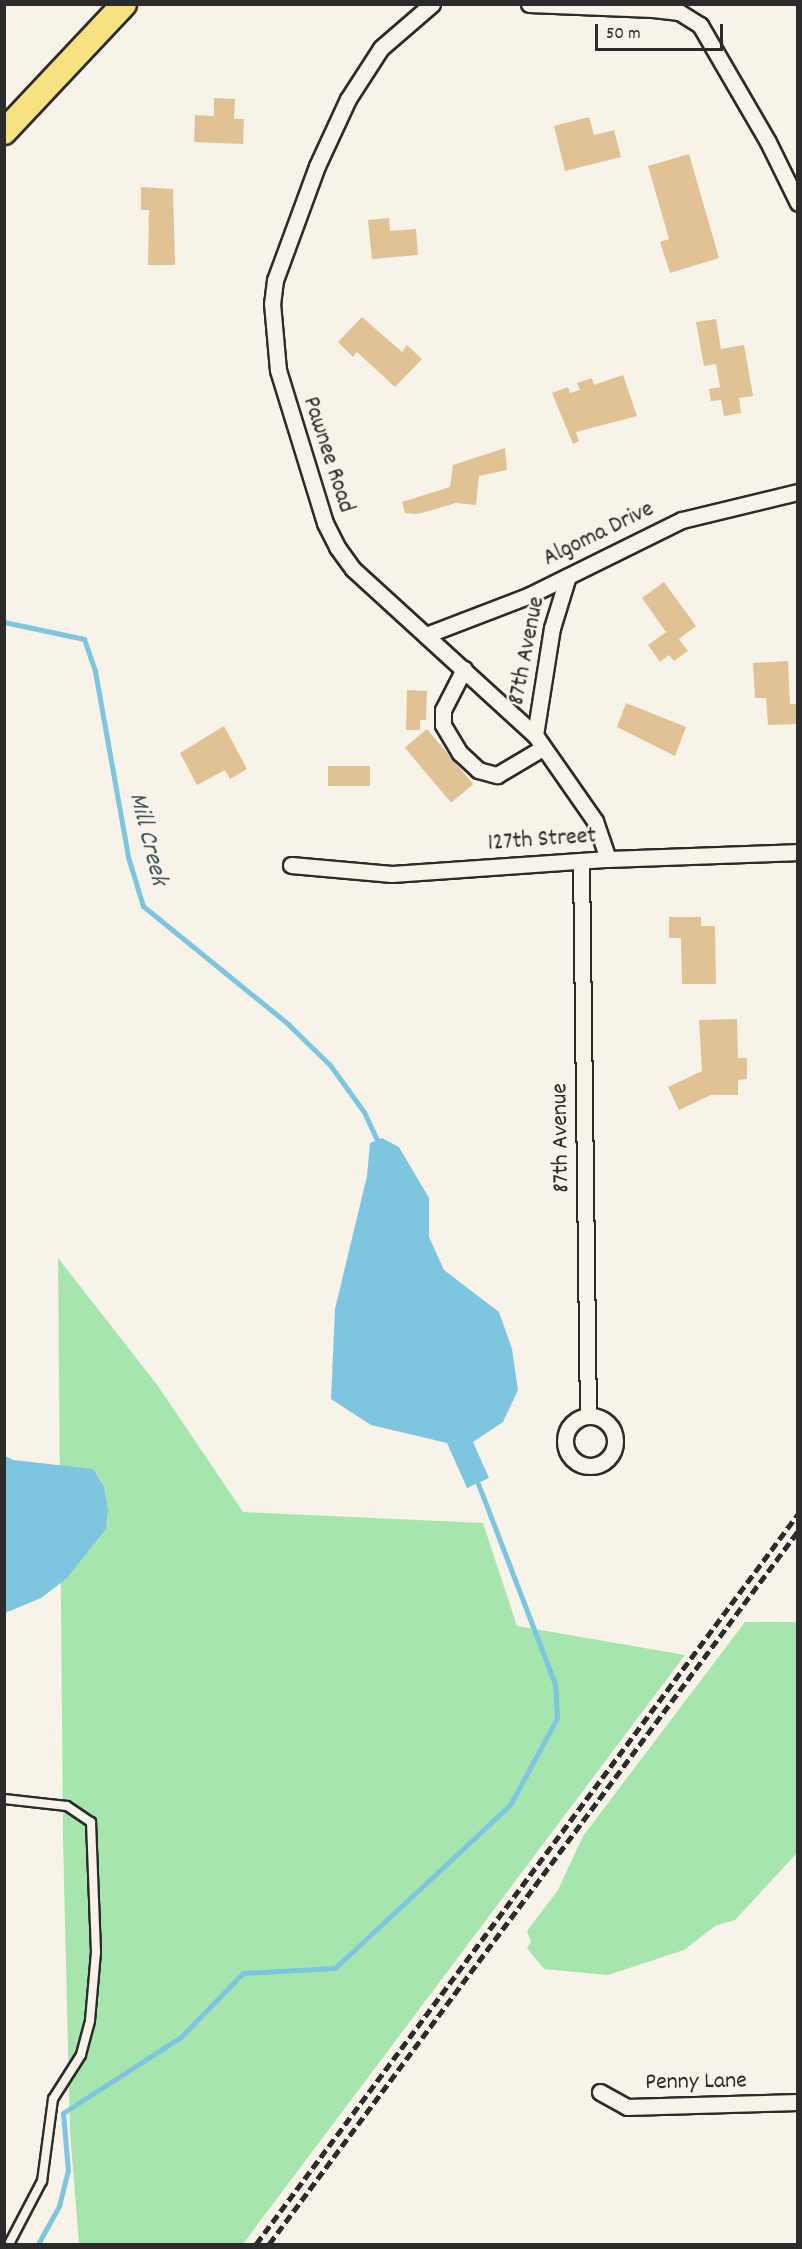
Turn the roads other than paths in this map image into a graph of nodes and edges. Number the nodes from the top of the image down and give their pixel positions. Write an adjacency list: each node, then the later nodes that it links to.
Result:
1 (124, 4): 5 (main road)
2 (432, 4): 9 (street, Pawnee Road)
3 (529, 4): 4 (street)
4 (681, 8): 6 (street)
5 (4, 132)
6 (798, 203)
7 (798, 492): 8 (street, Algoma Drive)
8 (568, 576): 9 (street, Algoma Drive); 11 (street, 87th Avenue)
9 (426, 635): 10 (street, Pawnee Road)
10 (464, 669): 11 (street, Pawnee Road); 11 (street)
11 (538, 742): 13 (street, Pawnee Road)
12 (798, 852): 13 (street, 127th Street)
13 (608, 859): 14 (street, 127th Street)
14 (581, 861): 15 (street, 127th Street); 16 (street, 87th Avenue)
15 (291, 865)
16 (588, 1415)
17 (4, 1799): 20 (lane)
18 (600, 2092): 19 (street, Penny Lane)
19 (798, 2102)
20 (9, 2244)

